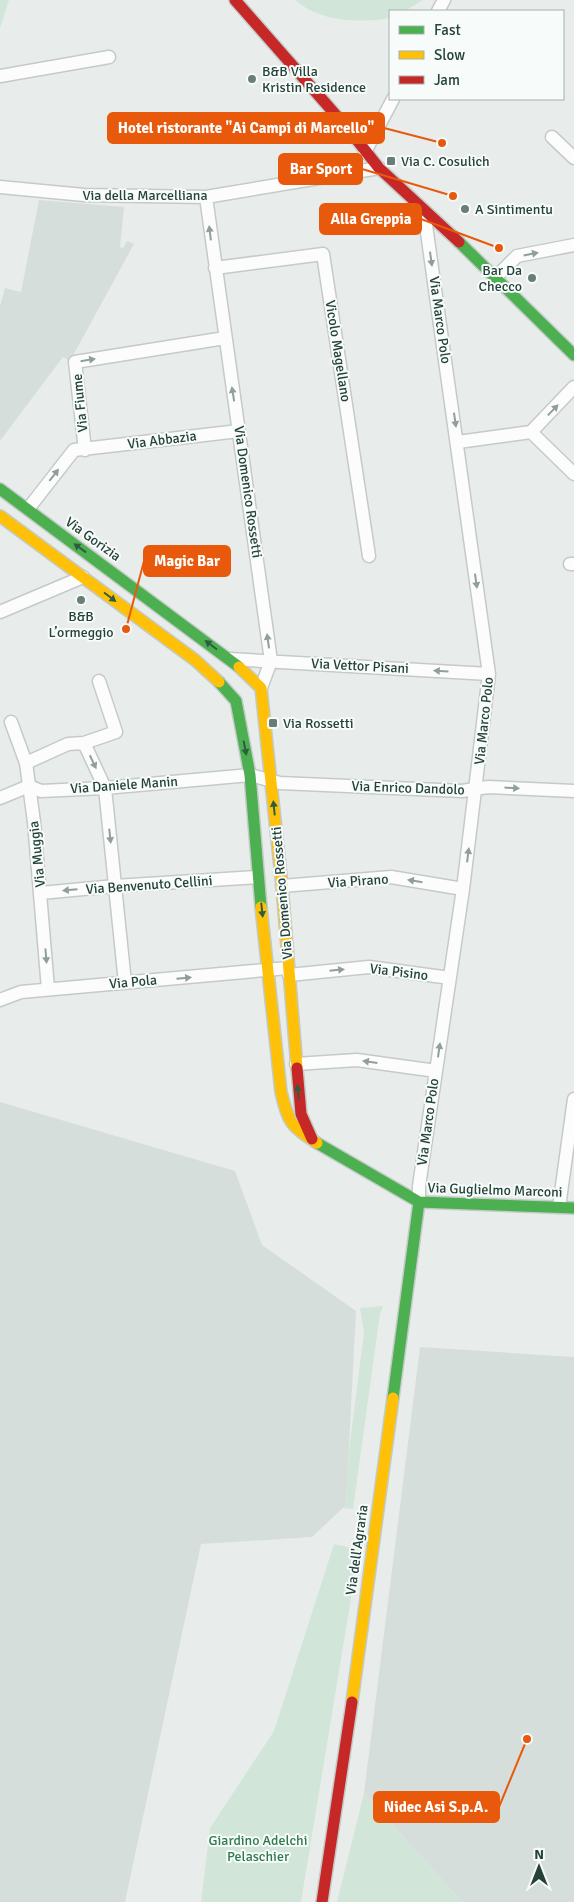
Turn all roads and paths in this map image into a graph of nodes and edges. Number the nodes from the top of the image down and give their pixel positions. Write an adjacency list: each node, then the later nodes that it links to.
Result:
1 (235, 0): 6 (street)
2 (109, 57): 3 (street)
3 (0, 76)
4 (391, 100): 6 (street)
5 (552, 137): 7 (street)
6 (365, 152): 8 (street)
7 (574, 158)
8 (379, 168): 10 (street, Via della Marcelliana); 11 (street)
9 (0, 187): 10 (street, Via della Marcelliana)
10 (206, 197): 13 (street, Via Domenico Rossetti, one-way to 10)
11 (424, 210): 14 (street); 20 (street, Via Marco Polo, one-way to 20)
12 (574, 246): 14 (street, one-way to 12)
13 (215, 268): 15 (street, Via Domenico Rossetti); 26 (street, Vicolo Magellano)
14 (496, 277): 16 (street)
15 (225, 338): 18 (street, Via Domenico Rossetti, one-way to 15); 21 (street, Via Fiume, one-way to 15)
16 (574, 355)
17 (574, 388): 19 (street, one-way to 17)
18 (239, 431): 21 (street, Via Abbazia); 30 (street, Via Domenico Rossetti, one-way to 18)
19 (531, 432): 20 (street); 22 (street)
20 (458, 442): 31 (street, Via Marco Polo, one-way to 31)
21 (85, 450): 24 (street, Via Fiume, one-way to 21)
22 (574, 474)
23 (0, 489): 24 (street, Via Gorizia)
24 (28, 509): 29 (street, Via Gorizia, one-way to 24)
25 (0, 516): 27 (street)
26 (369, 556)
27 (83, 577): 28 (street); 37 (street, Via Domenico Rossetti, one-way to 37)
28 (0, 612)
29 (230, 659): 30 (street, Via Vettor Pisani); 33 (street, Via Gorizia)
30 (271, 661): 31 (street, Via Vettor Pisani, one-way to 30); 33 (street, Via Domenico Rossetti)
31 (489, 674): 41 (street, Via Marco Polo)
32 (99, 681): 35 (street)
33 (261, 688): 38 (street, Via Domenico Rossetti)
34 (11, 722): 36 (street, Via Muggia)
35 (84, 743): 36 (street); 40 (street, one-way to 40)
36 (26, 763): 39 (street, Via Muggia)
37 (250, 775): 38 (street, Via Enrico Dandolo); 40 (street, Via Daniele Manin); 44 (street, Via Domenico Rossetti)
38 (271, 782): 41 (street, Via Enrico Dandolo); 46 (street, Via Domenico Rossetti, one-way to 38)
39 (29, 786): 40 (street, Via Daniele Manin); 43 (street); 48 (street, Via Muggia)
40 (105, 788): 45 (street, one-way to 45)
41 (476, 788): 42 (street, Via Enrico Dandolo, one-way to 42); 47 (street, Via Marco Polo, one-way to 41)
42 (574, 791)
43 (0, 798)
44 (258, 878): 45 (street, Via Benvenuto Cellini); 49 (street, Via Domenico Rossetti, one-way to 49)
45 (115, 886): 48 (street, Via Benvenuto Cellini, one-way to 48); 52 (street)
46 (282, 886): 47 (street, Via Pirano, one-way to 46); 50 (street, Via Domenico Rossetti)
47 (463, 889): 51 (street, Via Marco Polo)
48 (41, 893): 53 (street, Via Muggia, one-way to 53)
49 (268, 970): 50 (street, Via Pola); 52 (street, Via Pola, one-way to 49); 58 (street, Via Domenico Rossetti)
50 (289, 972): 51 (street, Via Pisino, one-way to 51); 55 (street, Via Domenico Rossetti)
51 (450, 978): 56 (street, Via Marco Polo, one-way to 51)
52 (125, 983): 53 (street, Via Pola)
53 (48, 989): 54 (street, Via Pola)
54 (0, 1000)
55 (296, 1064): 56 (street, one-way to 55); 58 (street, Via Domenico Rossetti, one-way to 55)
56 (436, 1071): 59 (street, Via Marco Polo)
57 (574, 1099): 60 (street)
58 (312, 1138): 59 (street, Via Guglielmo Marconi)
59 (419, 1202): 60 (street, Via Guglielmo Marconi); 62 (street, Via dell'Agraria)
60 (559, 1207): 61 (street, Via Guglielmo Marconi)
61 (574, 1208)
62 (322, 1902)

